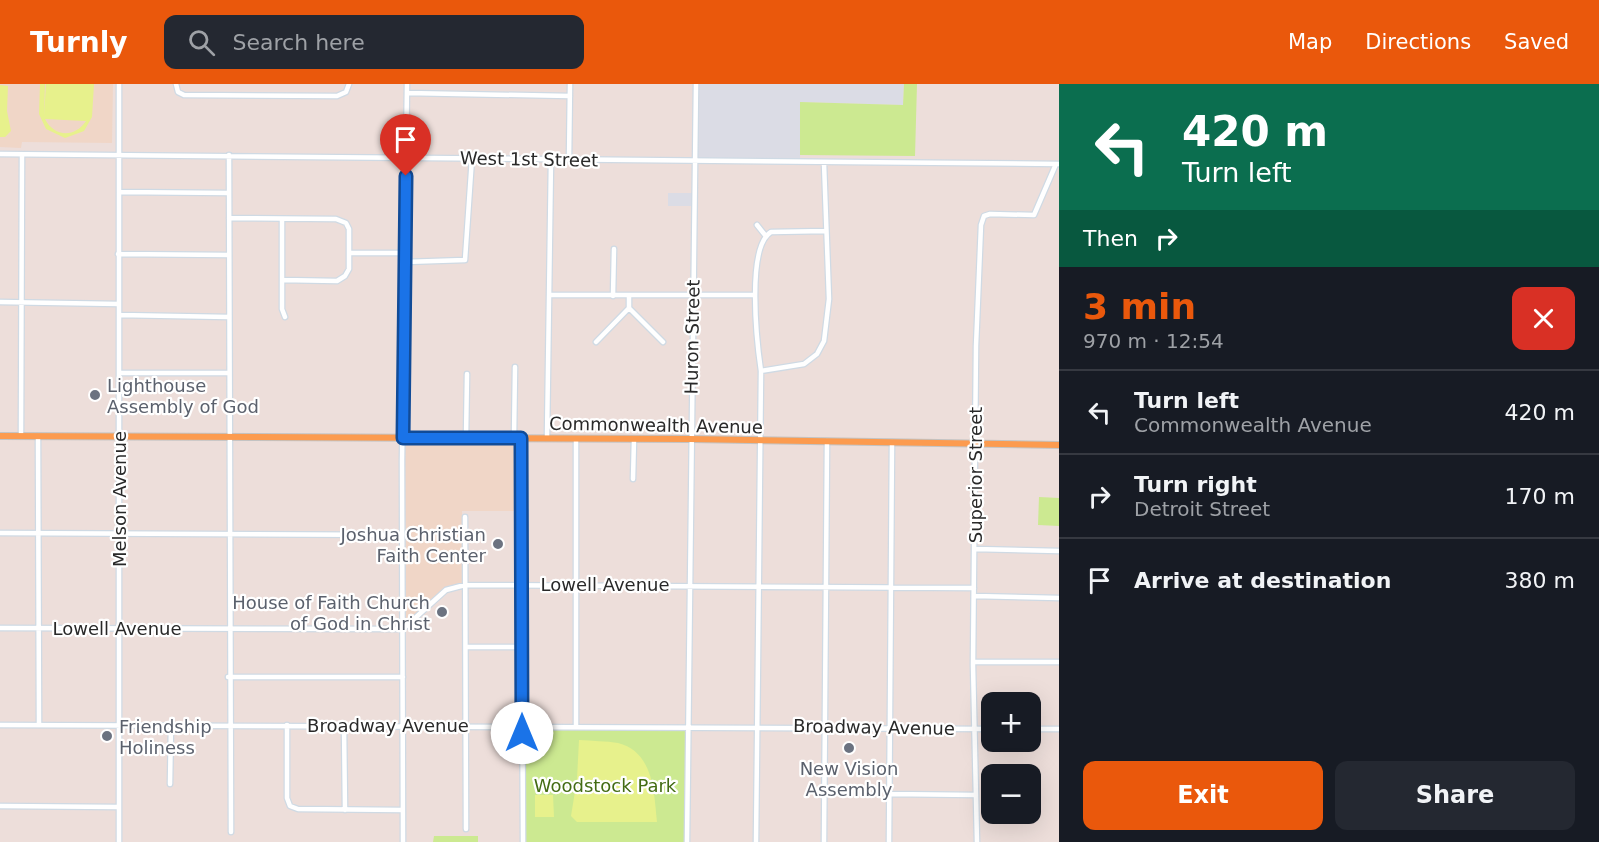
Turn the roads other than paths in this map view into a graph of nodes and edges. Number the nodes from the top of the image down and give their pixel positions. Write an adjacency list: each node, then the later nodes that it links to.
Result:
1 (119, 84): 11 (street, Melson Avenue)
2 (176, 84): 3 (street)
3 (349, 84)
4 (407, 84): 7 (street)
5 (570, 84): 8 (street)
6 (696, 84): 17 (street, Huron Street)
7 (407, 93): 8 (street); 13 (street)
8 (570, 96): 16 (street)
9 (0, 154): 10 (street, West 1st Street)
10 (22, 155): 11 (street, West 1st Street); 40 (street)
11 (119, 155): 12 (street, West 1st Street); 20 (street, Melson Avenue)
12 (229, 155): 13 (street, West 1st Street); 21 (street)
13 (406, 157): 14 (street, West 1st Street); 29 (street)
14 (472, 158): 15 (street, West 1st Street); 32 (street)
15 (551, 160): 16 (street, West 1st Street); 34 (street)
16 (569, 160): 17 (street, West 1st Street)
17 (695, 161): 18 (street, West 1st Street); 38 (street, Huron Street)
18 (824, 163): 19 (street, West 1st Street); 25 (street)
19 (1057, 164): 68 (street, Superior Street)
20 (119, 192): 21 (street); 30 (street, Melson Avenue)
21 (229, 193): 22 (street)
22 (229, 218): 23 (street); 31 (street)
23 (282, 219): 28 (street); 33 (street)
24 (757, 225): 26 (street)
25 (825, 231): 26 (street); 49 (street)
26 (765, 235): 35 (street)
27 (614, 249): 36 (street)
28 (349, 253): 29 (street); 33 (street)
29 (405, 253): 32 (street)
30 (118, 254): 31 (street); 41 (street, Melson Avenue)
31 (229, 255): 45 (street)
32 (405, 262): 58 (street)
33 (282, 280): 44 (street)
34 (549, 295): 36 (street); 61 (street)
35 (755, 295): 38 (street); 49 (street)
36 (613, 296): 37 (street)
37 (629, 296): 38 (street); 42 (street)
38 (693, 296): 64 (street, Huron Street)
39 (0, 302): 40 (street)
40 (21, 302): 41 (street); 54 (street)
41 (118, 304): 43 (street, Melson Avenue)
42 (629, 308): 46 (street); 47 (street)
43 (119, 315): 45 (street); 50 (street, Melson Avenue)
44 (285, 316)
45 (229, 317): 51 (street)
46 (596, 342)
47 (663, 342)
48 (515, 367): 60 (street)
49 (761, 371): 65 (street)
50 (119, 373): 51 (street); 56 (street, Melson Avenue)
51 (228, 374): 57 (street)
52 (467, 374): 59 (street)
53 (0, 436): 54 (main road, Commonwealth Avenue)
54 (21, 436): 55 (main road, Commonwealth Avenue)
55 (38, 436): 56 (main road, Commonwealth Avenue); 73 (street)
56 (119, 436): 57 (main road, Commonwealth Avenue); 74 (street, Melson Avenue)
57 (229, 437): 58 (main road, Commonwealth Avenue); 75 (street)
58 (403, 438): 59 (main road, Commonwealth Avenue); 76 (street)
59 (466, 438): 60 (main road, Commonwealth Avenue)
60 (517, 438): 61 (main road, Commonwealth Avenue); 79 (street)
61 (547, 438): 62 (main road, Commonwealth Avenue)
62 (576, 439): 63 (main road, Commonwealth Avenue); 80 (street)
63 (634, 439): 64 (main road, Commonwealth Avenue); 70 (street)
64 (690, 439): 65 (main road, Commonwealth Avenue); 81 (street, Huron Street)
65 (760, 441): 66 (main road, Commonwealth Avenue); 83 (street)
66 (827, 441): 67 (main road, Commonwealth Avenue); 84 (street)
67 (892, 442): 68 (main road, Commonwealth Avenue); 85 (street)
68 (975, 442): 69 (main road, Commonwealth Avenue); 77 (street, Superior Street)
69 (1059, 446)
70 (633, 479)
71 (465, 517): 82 (street)
72 (0, 533): 73 (street)
73 (38, 533): 74 (street); 90 (street)
74 (119, 534): 75 (street); 91 (street, Melson Avenue)
75 (229, 534): 76 (street); 92 (street)
76 (402, 535): 93 (street)
77 (975, 549): 78 (street); 86 (street, Superior Street)
78 (1059, 551)
79 (521, 584): 80 (street, Lowell Avenue); 82 (street, Lowell Avenue); 95 (street)
80 (577, 584): 81 (street, Lowell Avenue); 108 (street)
81 (689, 584): 83 (street, Lowell Avenue); 111 (street, Huron Street)
82 (465, 585): 93 (street, Lowell Avenue); 94 (street)
83 (759, 585): 84 (street, Lowell Avenue); 112 (street)
84 (826, 585): 85 (street, Lowell Avenue); 113 (street)
85 (891, 586): 86 (street, Lowell Avenue); 114 (street)
86 (974, 588): 87 (street, Superior Street)
87 (974, 596): 88 (street); 96 (street, Superior Street)
88 (1059, 598)
89 (0, 628): 90 (street, Lowell Avenue)
90 (38, 628): 91 (street, Lowell Avenue); 101 (street)
91 (118, 628): 92 (street, Lowell Avenue); 102 (street, Melson Avenue)
92 (229, 628): 93 (street, Lowell Avenue); 98 (street)
93 (403, 629): 99 (street)
94 (466, 647): 95 (street); 109 (street)
95 (522, 647): 110 (street)
96 (973, 662): 97 (street); 115 (street, Superior Street)
97 (1059, 662)
98 (228, 677): 99 (street); 104 (street)
99 (403, 677): 107 (street)
100 (0, 725): 101 (street, Broadway Avenue)
101 (39, 725): 102 (street, Broadway Avenue)
102 (119, 725): 103 (street, Broadway Avenue); 123 (street, Melson Avenue)
103 (171, 725): 104 (street, Broadway Avenue); 119 (street)
104 (229, 725): 105 (street, Broadway Avenue); 127 (street)
105 (287, 725): 106 (street, Broadway Avenue); 124 (street)
106 (344, 725): 107 (street, Broadway Avenue); 124 (street)
107 (403, 725): 109 (street, Broadway Avenue); 125 (street)
108 (576, 725): 110 (street, Broadway Avenue); 111 (street, Broadway Avenue)
109 (465, 726): 110 (street, Broadway Avenue); 126 (street)
110 (522, 726): 130 (street)
111 (688, 726): 112 (street, Broadway Avenue); 131 (street, Huron Street)
112 (758, 726): 113 (street, Broadway Avenue); 132 (street)
113 (825, 727): 114 (street, Broadway Avenue); 133 (street)
114 (890, 728): 115 (street, Broadway Avenue); 120 (street)
115 (973, 728): 116 (street, Broadway Avenue); 121 (street, Superior Street)
116 (981, 728)
117 (1041, 729): 118 (street)
118 (1059, 729)
119 (170, 784)
120 (889, 794): 121 (street); 134 (street)
121 (976, 795): 135 (street, Superior Street)
122 (0, 807): 123 (street)
123 (118, 807): 128 (street, Melson Avenue)
124 (345, 810): 125 (street)
125 (403, 810): 129 (street)
126 (466, 829)
127 (231, 832)
128 (118, 842)
129 (403, 842)
130 (523, 842)
131 (687, 842)
132 (756, 842)
133 (824, 842)
134 (889, 842)
135 (976, 842)

